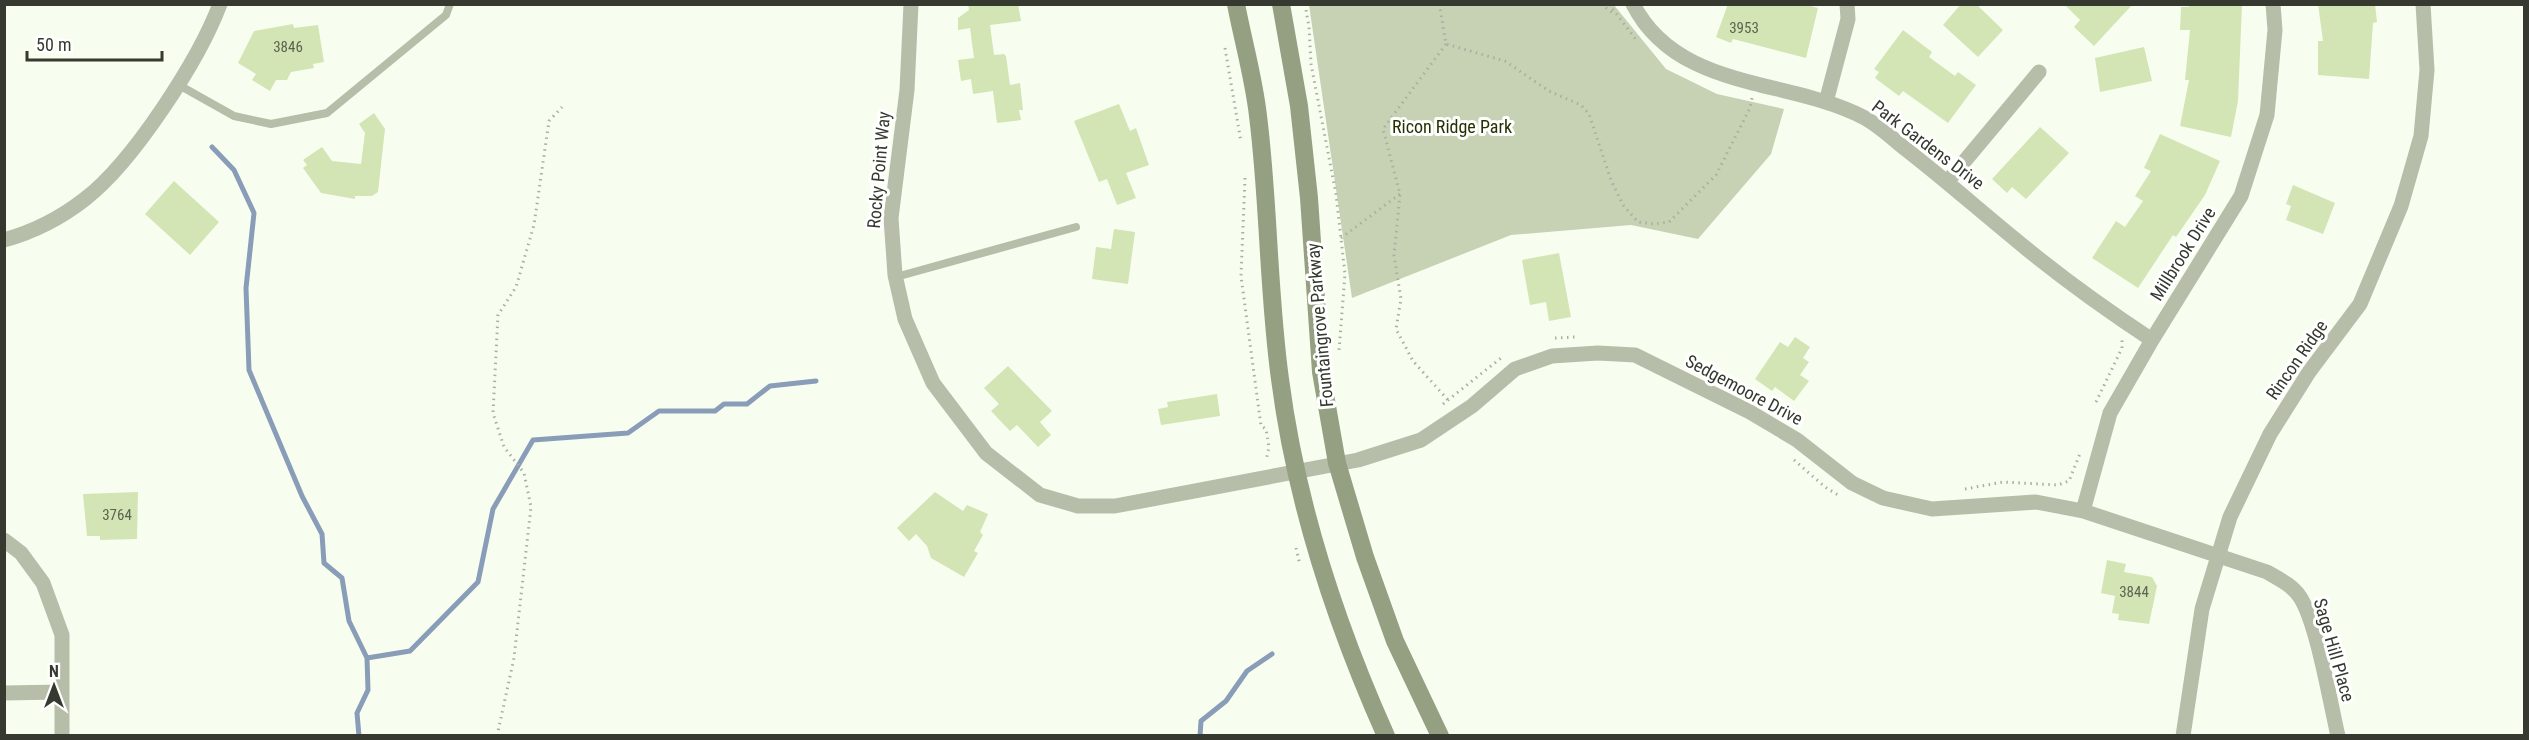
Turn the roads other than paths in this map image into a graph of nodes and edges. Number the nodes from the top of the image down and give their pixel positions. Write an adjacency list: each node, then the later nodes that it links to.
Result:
1 (220, 4): 11 (street)
2 (450, 4): 11 (lane)
3 (911, 4): 16 (street, Rocky Point Way)
4 (1236, 4): 19 (main road)
5 (1281, 4): 18 (main road, Fountaingrove Parkway)
6 (1633, 4): 12 (street, Park Gardens Drive)
7 (1847, 4): 12 (street)
8 (2273, 4): 17 (street, Millbrook Drive)
9 (2423, 4): 22 (street, Rincon Ridge)
10 (2039, 72): 13 (street)
11 (177, 84): 15 (street)
12 (1826, 102): 13 (street, Park Gardens Drive)
13 (1948, 181): 17 (street, Park Gardens Drive)
14 (1076, 227): 16 (lane)
15 (4, 240)
16 (896, 277): 19 (street, Rocky Point Way)
17 (2152, 340): 20 (street, Millbrook Drive)
18 (1337, 463): 19 (street, Sedgemoore Drive); 20 (street, Sedgemoore Drive); 27 (main road, Fountaingrove Parkway)
19 (1296, 471): 26 (main road)
20 (2083, 511): 22 (street, Sedgemoore Drive)
21 (4, 540): 23 (street)
22 (2218, 554): 28 (street, Rincon Ridge); 29 (street, Sage Hill Place)
23 (61, 692): 24 (street); 25 (street)
24 (4, 693)
25 (62, 735)
26 (1386, 735)
27 (1440, 735)
28 (2184, 735)
29 (2337, 735)

